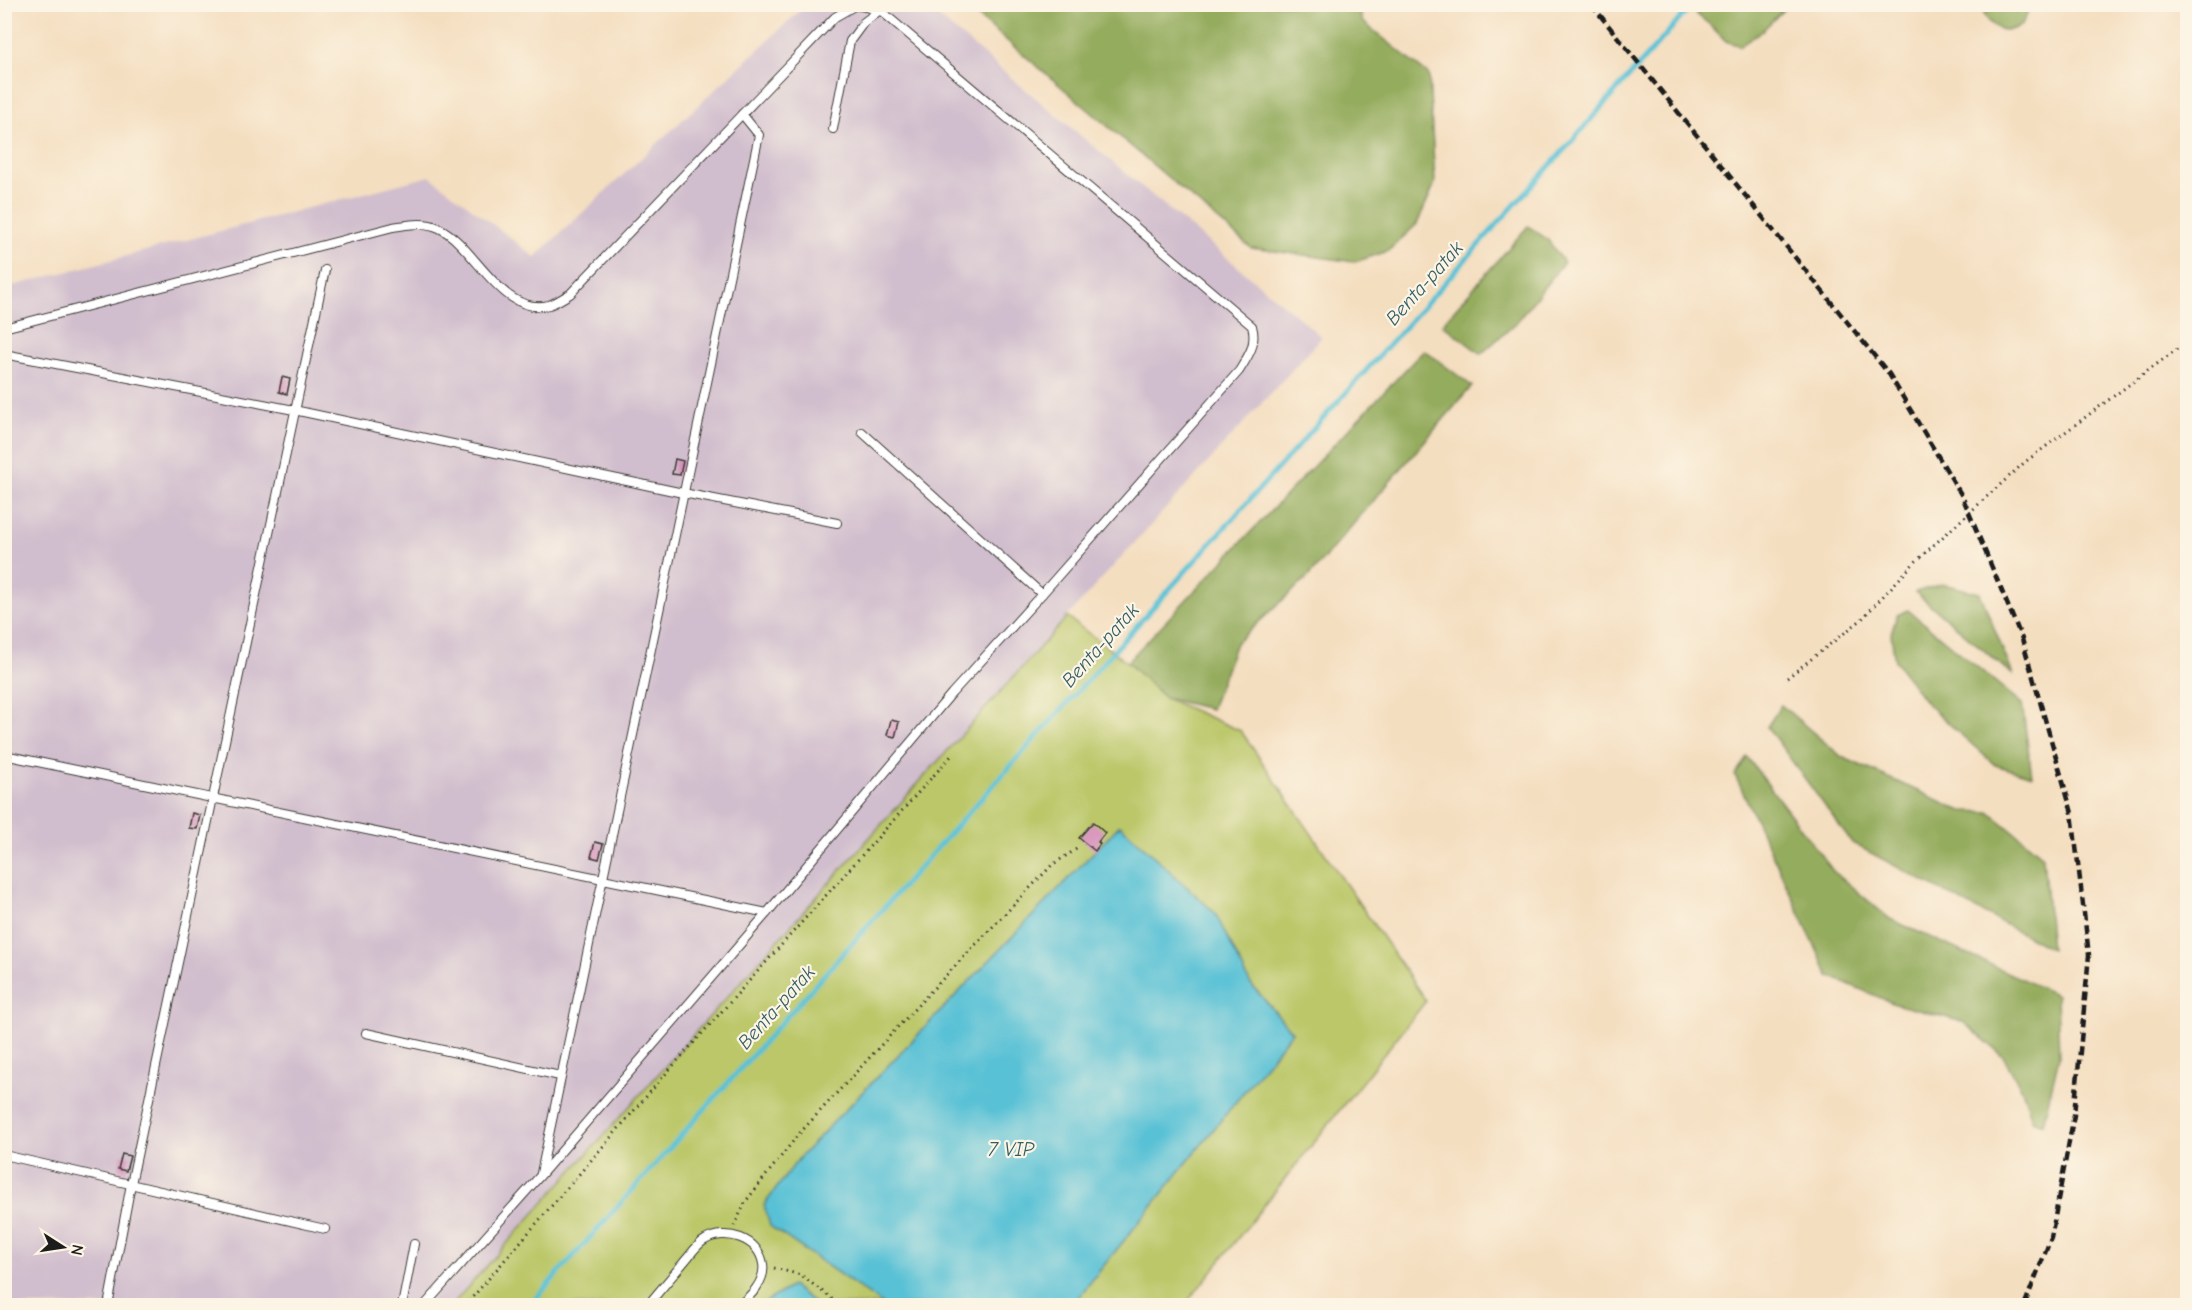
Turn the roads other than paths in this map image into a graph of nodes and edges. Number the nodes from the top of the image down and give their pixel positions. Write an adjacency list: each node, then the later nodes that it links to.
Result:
1 (880, 10): 2 (lane); 3 (lane); 11 (lane)
2 (742, 114): 5 (lane); 9 (lane)
3 (833, 129)
4 (325, 270): 7 (lane)
5 (4, 328)
6 (4, 354): 7 (lane)
7 (294, 410): 9 (lane); 13 (lane)
8 (862, 432): 11 (lane)
9 (683, 493): 10 (lane); 14 (lane)
10 (837, 523)
11 (1042, 594): 15 (lane)
12 (4, 755): 13 (lane)
13 (213, 799): 14 (lane); 20 (lane)
14 (602, 879): 15 (lane); 17 (lane)
15 (767, 913): 19 (lane)
16 (366, 1033): 17 (lane)
17 (560, 1076): 19 (lane)
18 (4, 1155): 20 (lane)
19 (540, 1176): 25 (lane)
20 (131, 1184): 21 (lane); 23 (lane)
21 (325, 1229)
22 (414, 1244): 24 (lane)
23 (108, 1305)
24 (402, 1305)
25 (424, 1305)
26 (647, 1305): 27 (lane)
27 (738, 1305)

